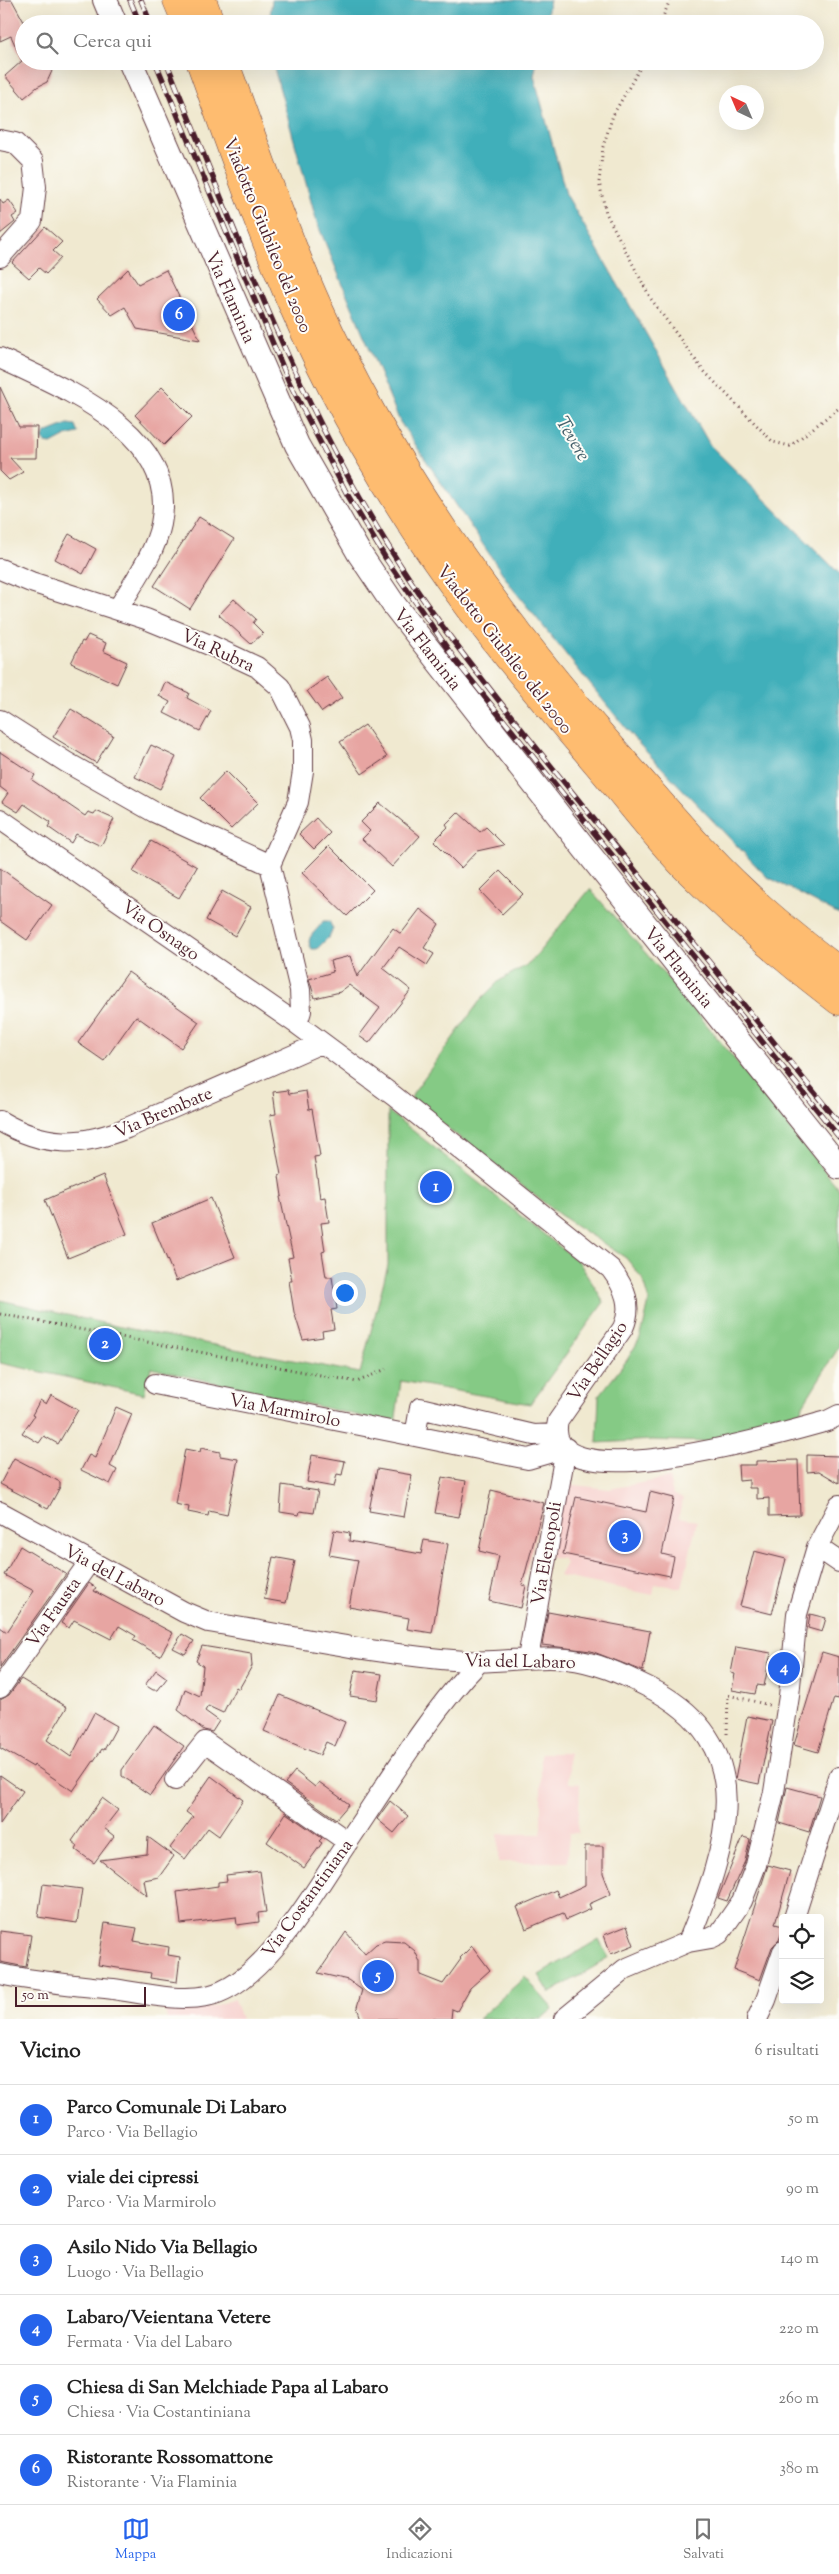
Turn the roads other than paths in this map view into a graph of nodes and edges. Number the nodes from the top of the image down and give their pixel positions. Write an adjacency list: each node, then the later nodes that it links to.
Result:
1 (105, 0): 4 (street)
2 (177, 0): 5 (highway)
3 (202, 0): 6 (highway)
4 (111, 15)
5 (183, 15)
6 (208, 15)
7 (134, 70): 23 (street, Via Flaminia)
8 (203, 70): 19 (highway, Viadotto Giubileo del 2000)
9 (227, 70): 18 (highway, Viadotto Giubileo del 2000)
10 (0, 140): 11 (street)
11 (0, 257)
12 (0, 358): 14 (street)
13 (0, 569): 14 (street, Via Rubra)
14 (118, 609): 17 (street, Via Rubra)
15 (0, 720): 17 (street)
16 (0, 819): 20 (street, Via Osnago)
17 (270, 865): 20 (street)
18 (839, 970)
19 (839, 1001)
20 (297, 1024): 21 (street, Via Osnago)
21 (322, 1042): 22 (street, Via Brembate); 27 (street, Via Bellagio)
22 (0, 1121)
23 (839, 1167)
24 (155, 1384): 26 (street, Via Marmirolo)
25 (839, 1415): 27 (street)
26 (415, 1436): 27 (street, Via Marmirolo); 27 (street)
27 (561, 1441): 33 (street, Via Elenopoli)
28 (839, 1505): 30 (street)
29 (0, 1512): 31 (street, Via del Labaro)
30 (817, 1547): 32 (street); 40 (street)
31 (90, 1561): 34 (street, Via del Labaro); 35 (street, Via Fausta)
32 (839, 1562)
33 (528, 1658): 34 (street, Via del Labaro); 40 (street, Via del Labaro)
34 (479, 1662): 38 (street, Via Costantiniana)
35 (0, 1688)
36 (175, 1780): 38 (street)
37 (838, 1785): 39 (street)
38 (348, 1842): 42 (street, Via Costantiniana)
39 (795, 1914)
40 (688, 1942): 43 (street)
41 (781, 1959): 44 (street)
42 (0, 1974)
43 (564, 2019)
44 (757, 2019)

